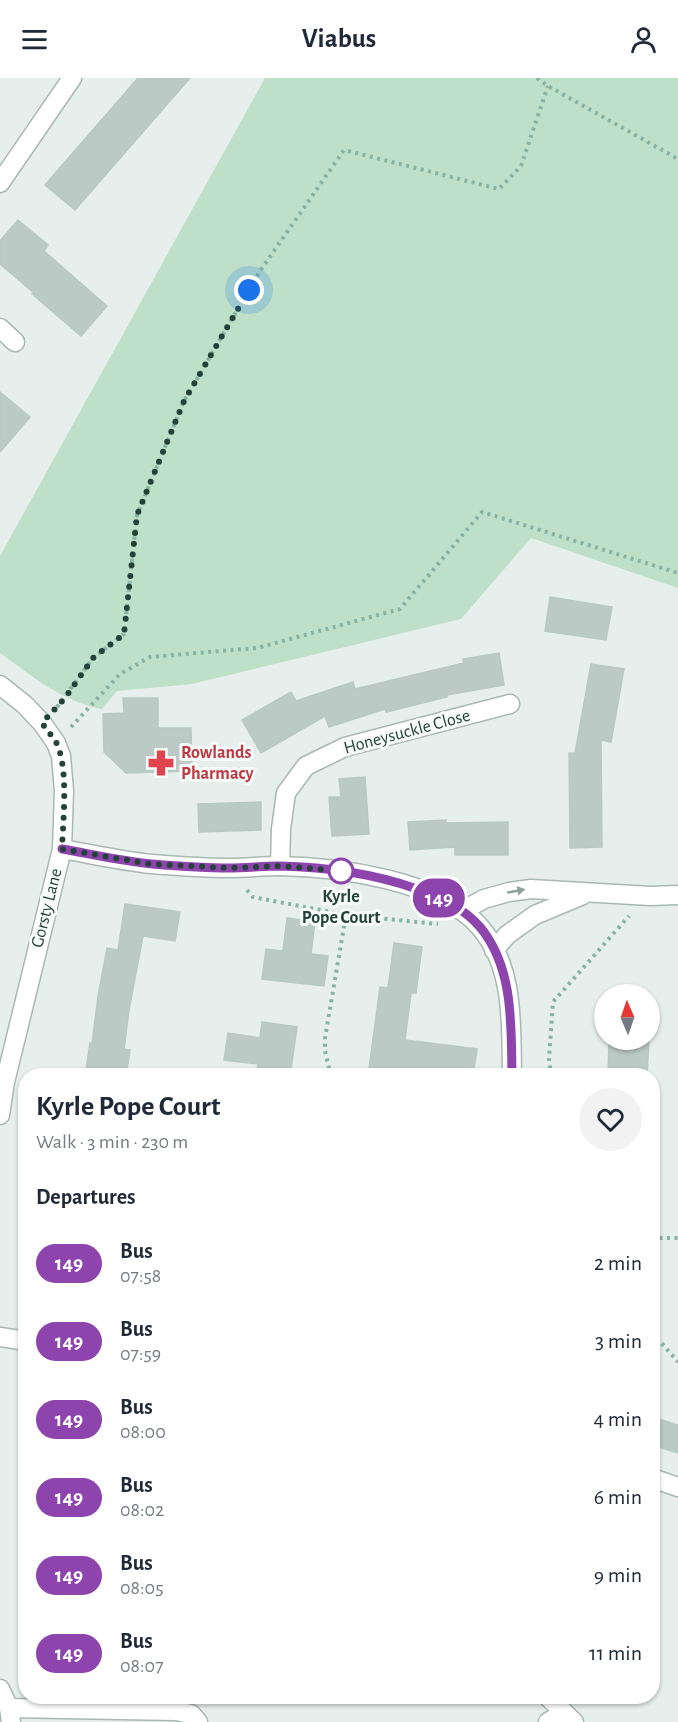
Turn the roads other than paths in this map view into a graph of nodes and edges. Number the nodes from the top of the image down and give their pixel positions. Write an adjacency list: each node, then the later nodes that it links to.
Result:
1 (72, 78): 2 (street)
2 (0, 183)
3 (0, 328): 4 (street)
4 (15, 342)
5 (0, 685): 7 (street, Gorsty Lane)
6 (510, 704): 8 (street, Honeysuckle Close)
7 (62, 849): 8 (street); 14 (street, Gorsty Lane)
8 (280, 866): 11 (street)
9 (588, 893): 10 (street); 11 (street, one-way to 9); 12 (street)
10 (678, 895)
11 (462, 911): 12 (street)
12 (494, 950): 13 (street)
13 (512, 1068)
14 (0, 1115)
15 (0, 1337): 16 (street)
16 (18, 1340)
17 (660, 1481): 18 (street)
18 (678, 1487)
19 (0, 1689): 21 (street)
20 (552, 1704): 22 (street)
21 (10, 1715): 23 (street)
22 (562, 1719)
23 (198, 1722)

